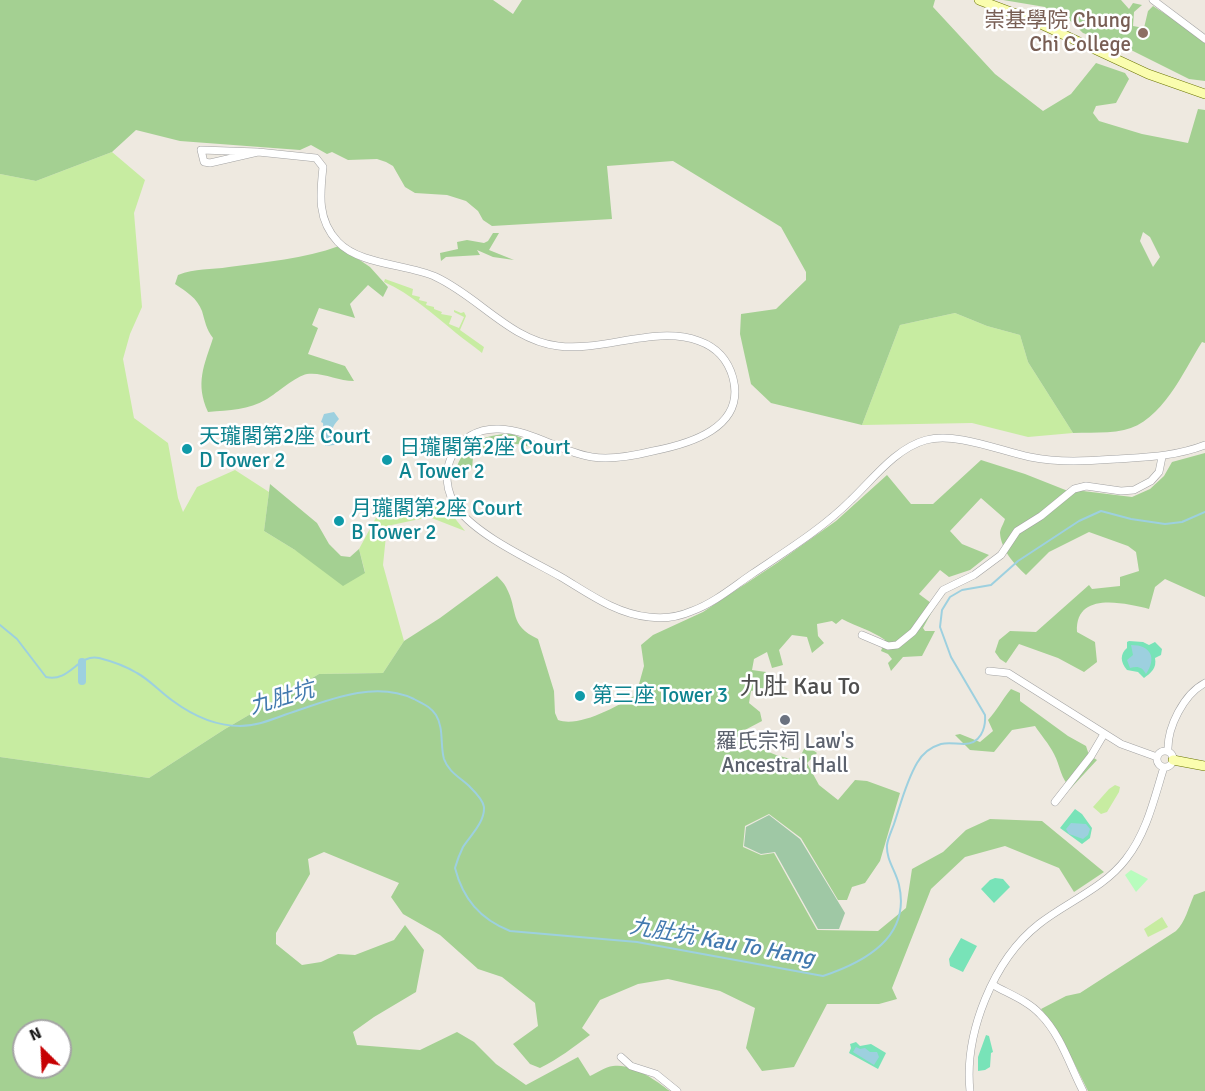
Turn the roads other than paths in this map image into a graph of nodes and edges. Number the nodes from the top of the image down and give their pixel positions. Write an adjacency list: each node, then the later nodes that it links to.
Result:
1 (980, 0): 4 (main road)
2 (1153, 0): 3 (street)
3 (1205, 39)
4 (1205, 94)
5 (258, 152): 5 (street); 7 (street)
6 (1205, 445): 7 (street)
7 (1162, 457): 8 (street)
8 (862, 635)
9 (989, 671): 11 (street)
10 (1205, 683): 12 (street)
11 (1104, 734): 13 (street); 17 (street)
12 (1168, 751): 13 (street); 14 (street)
13 (1157, 757): 16 (street)
14 (1173, 760): 15 (main road); 16 (street)
15 (1205, 766)
16 (1164, 767): 18 (street)
17 (1055, 802)
18 (993, 985): 21 (street); 22 (street)
19 (621, 1057): 20 (street)
20 (677, 1091)
21 (970, 1091)
22 (1083, 1091)

